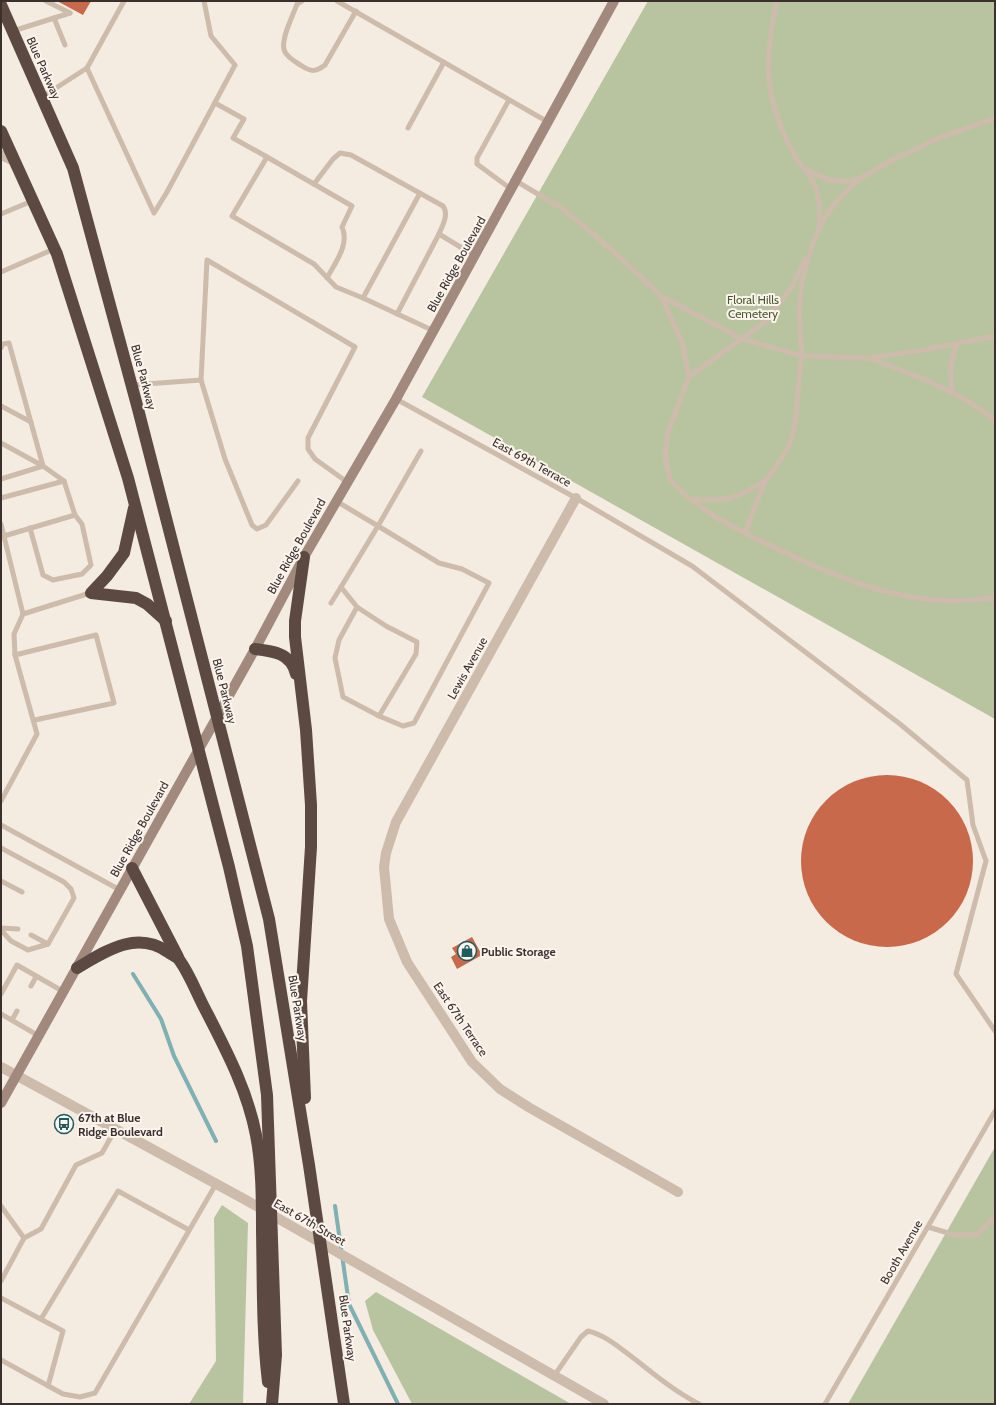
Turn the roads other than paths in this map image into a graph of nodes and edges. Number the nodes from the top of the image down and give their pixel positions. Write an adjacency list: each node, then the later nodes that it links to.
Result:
1 (46, 1): 10 (lane)
2 (124, 1): 14 (lane)
3 (204, 1): 17 (lane)
4 (302, 1): 9 (lane)
5 (337, 1): 9 (lane)
6 (614, 1): 19 (main road, Blue Ridge Boulevard)
7 (777, 1): 25 (lane)
8 (2, 11): 11 (highway, Blue Parkway)
9 (356, 11): 13 (lane)
10 (54, 18): 11 (lane); 12 (lane)
11 (13, 31): 15 (highway, Blue Parkway)
12 (65, 45)
13 (444, 62): 16 (lane); 20 (lane)
14 (88, 68): 15 (lane); 17 (lane)
15 (42, 97): 51 (highway, Blue Parkway)
16 (509, 100): 19 (lane); 28 (lane)
17 (215, 103): 23 (lane)
18 (995, 118): 26 (lane)
19 (548, 122): 28 (main road, Blue Ridge Boulevard)
20 (408, 128)
21 (1, 131): 24 (highway)
22 (1, 155): 24 (street)
23 (267, 157): 27 (lane); 38 (lane)
24 (14, 161): 30 (highway)
25 (803, 167): 26 (lane); 32 (lane)
26 (859, 179): 32 (lane)
27 (314, 184): 29 (lane); 38 (lane)
28 (514, 185): 36 (main road, Blue Ridge Boulevard); 39 (lane)
29 (420, 193): 33 (lane); 40 (lane)
30 (32, 201): 31 (lane); 35 (highway)
31 (1, 214)
32 (819, 230): 34 (lane)
33 (440, 234): 36 (lane); 41 (lane)
34 (812, 246): 44 (lane); 47 (lane)
35 (54, 249): 37 (lane); 69 (highway)
36 (475, 256): 42 (main road, Blue Ridge Boulevard)
37 (1, 272)
38 (328, 278): 40 (lane)
39 (661, 296): 44 (lane); 49 (lane)
40 (363, 298): 41 (lane)
41 (397, 314): 42 (lane)
42 (434, 331): 53 (main road, Blue Ridge Boulevard)
43 (995, 336): 45 (lane)
44 (742, 339): 47 (lane); 49 (lane)
45 (957, 344): 48 (lane); 52 (lane)
46 (1, 348): 56 (lane)
47 (802, 356): 48 (lane); 61 (lane)
48 (868, 358): 52 (lane)
49 (689, 377): 67 (lane)
50 (201, 380): 51 (lane); 63 (lane); 64 (lane)
51 (131, 385): 117 (highway, Blue Parkway)
52 (953, 392): 55 (lane)
53 (396, 398): 64 (main road, Blue Ridge Boulevard); 66 (lane, East 69th Terrace)
54 (1, 406): 56 (lane)
55 (995, 420)
56 (30, 422): 59 (lane)
57 (1, 443): 59 (lane)
58 (421, 451): 72 (lane)
59 (42, 466): 60 (lane); 62 (lane)
60 (1, 479)
61 (767, 479): 67 (lane); 74 (lane)
62 (64, 481): 65 (lane); 70 (lane)
63 (298, 481)
64 (347, 482): 68 (main road, Blue Ridge Boulevard)
65 (1, 498)
66 (576, 498): 92 (street, Lewis Avenue); 110 (lane, East 69th Terrace)
67 (690, 499): 74 (lane)
68 (336, 501): 72 (lane); 76 (main road, Blue Ridge Boulevard)
69 (135, 505): 78 (highway); 83 (highway)
70 (75, 515): 73 (lane); 73 (lane)
71 (1, 524): 75 (lane)
72 (378, 526): 77 (lane); 87 (lane)
73 (30, 528): 75 (lane)
74 (745, 533): 79 (lane)
75 (4, 536): 82 (lane)
76 (304, 557): 84 (main road, Blue Ridge Boulevard); 86 (highway)
77 (341, 587): 80 (lane); 81 (lane)
78 (91, 593): 82 (lane); 83 (highway)
79 (995, 597)
80 (331, 603)
81 (358, 607): 87 (lane); 87 (lane)
82 (23, 614): 85 (lane)
83 (166, 621): 132 (highway)
84 (255, 649): 86 (highway); 93 (main road, Blue Ridge Boulevard)
85 (15, 655): 88 (lane); 88 (lane)
86 (300, 687): 117 (highway)
87 (379, 716)
88 (35, 720): 89 (lane)
89 (1, 801)
90 (1, 825): 95 (lane)
91 (1, 848): 100 (lane)
92 (386, 853): 119 (street, East 67th Terrace)
93 (132, 868): 95 (main road, Blue Ridge Boulevard); 101 (highway)
94 (1, 881): 96 (lane)
95 (120, 890): 102 (main road, Blue Ridge Boulevard)
96 (22, 892)
97 (18, 928): 98 (lane)
98 (1, 929): 100 (lane)
99 (31, 935): 100 (lane)
100 (48, 944)
101 (180, 960): 102 (highway); 132 (highway)
102 (77, 968): 105 (main road, Blue Ridge Boulevard)
103 (36, 976): 104 (lane); 105 (lane); 106 (lane)
104 (31, 986)
105 (64, 992): 111 (main road, Blue Ridge Boulevard)
106 (1, 994)
107 (17, 1011): 109 (lane)
108 (1, 1014): 109 (lane)
109 (12, 1020): 111 (lane)
110 (995, 1031)
111 (39, 1036): 113 (main road, Blue Ridge Boulevard)
112 (1, 1067): 113 (street, East 67th Street)
113 (16, 1076): 114 (main road, Blue Ridge Boulevard); 116 (street, East 67th Street)
114 (1, 1103)
115 (995, 1111): 122 (lane, Booth Avenue)
116 (115, 1130): 118 (street, East 67th Street); 124 (lane)
117 (309, 1165): 133 (highway, Blue Parkway)
118 (216, 1184): 123 (lane); 129 (street, East 67th Street)
119 (678, 1192)
120 (1, 1206): 124 (lane)
121 (995, 1216): 122 (lane)
122 (928, 1227): 137 (lane, Booth Avenue)
123 (189, 1230): 127 (lane); 130 (lane)
124 (24, 1238): 125 (lane)
125 (1, 1280)
126 (1, 1298): 127 (lane)
127 (41, 1319): 130 (lane)
128 (1, 1360): 130 (lane)
129 (554, 1376): 131 (lane); 134 (street, East 67th Street)
130 (48, 1386)
131 (688, 1399): 135 (lane); 136 (lane)
132 (271, 1404)
133 (344, 1404)
134 (604, 1404)
135 (685, 1404)
136 (699, 1404)
137 (825, 1404)

